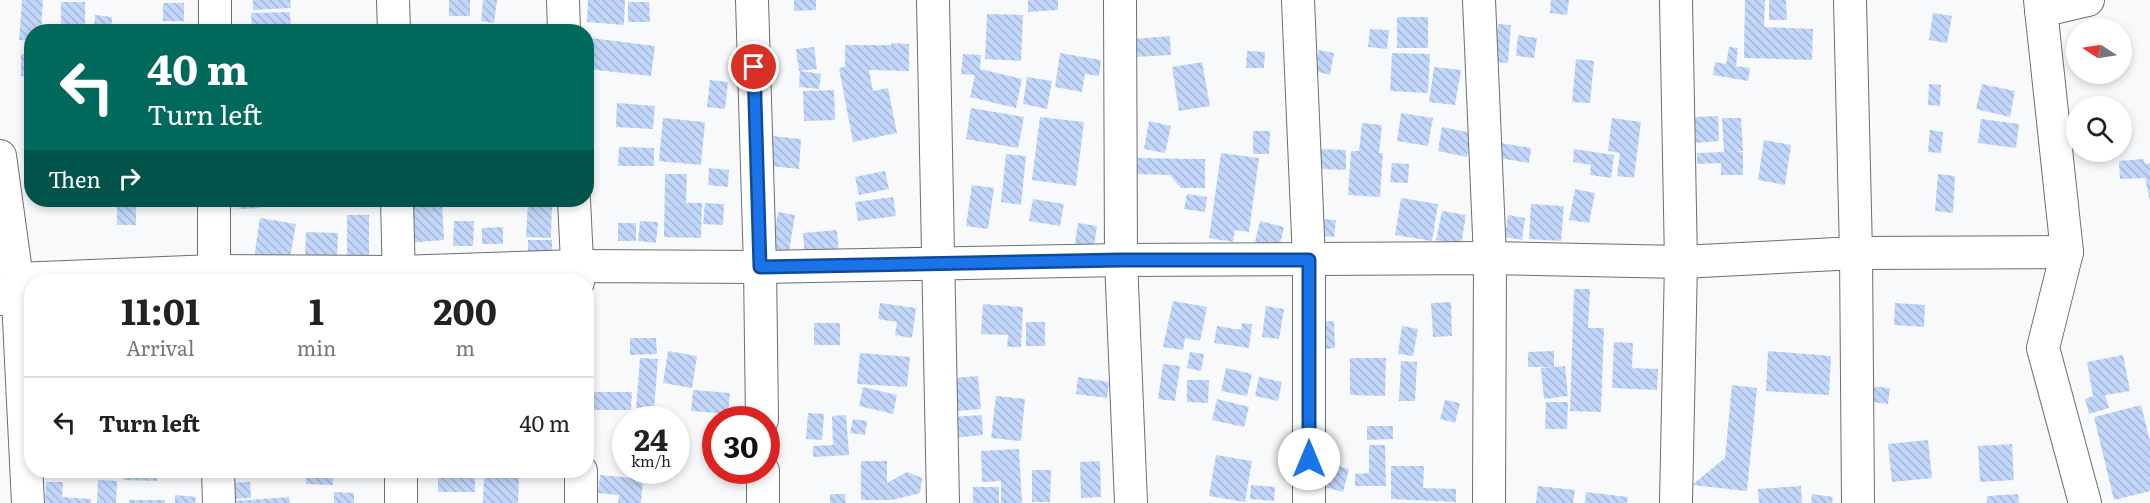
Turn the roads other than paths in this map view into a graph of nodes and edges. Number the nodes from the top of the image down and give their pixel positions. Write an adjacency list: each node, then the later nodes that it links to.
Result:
1 (215, 0): 13 (street)
2 (393, 0): 14 (street)
3 (563, 0): 15 (street)
4 (752, 0): 27 (street)
5 (933, 0): 26 (street)
6 (1120, 0): 23 (street)
7 (1298, 0): 24 (street)
8 (1479, 0): 22 (street)
9 (1676, 0): 25 (street)
10 (1850, 0): 21 (street)
11 (2088, 0): 12 (street)
12 (2041, 6): 20 (street)
13 (215, 24)
14 (394, 24)
15 (564, 24)
16 (0, 156): 32 (street)
17 (214, 207): 28 (street)
18 (397, 207): 29 (street)
19 (574, 207): 30 (street)
20 (2067, 252): 21 (street); 51 (street)
21 (1856, 253): 25 (street); 50 (street)
22 (1490, 258): 24 (street); 25 (street); 48 (street)
23 (1121, 260): 24 (street); 26 (street); 46 (street)
24 (1309, 260): 47 (street)
25 (1681, 262): 49 (street)
26 (937, 263): 27 (street); 45 (street)
27 (760, 267): 30 (street); 33 (street)
28 (213, 274)
29 (399, 274)
30 (578, 274)
31 (24, 288): 32 (street)
32 (9, 289): 34 (street)
33 (762, 406)
34 (24, 458)
35 (26, 478): 40 (street)
36 (218, 478): 41 (street)
37 (401, 478): 42 (street)
38 (581, 478): 43 (street)
39 (763, 484): 44 (street)
40 (28, 503)
41 (219, 503)
42 (401, 503)
43 (581, 503)
44 (763, 503)
45 (943, 503)
46 (1131, 503)
47 (1309, 503)
48 (1489, 503)
49 (1676, 503)
50 (1858, 503)
51 (2085, 503)

